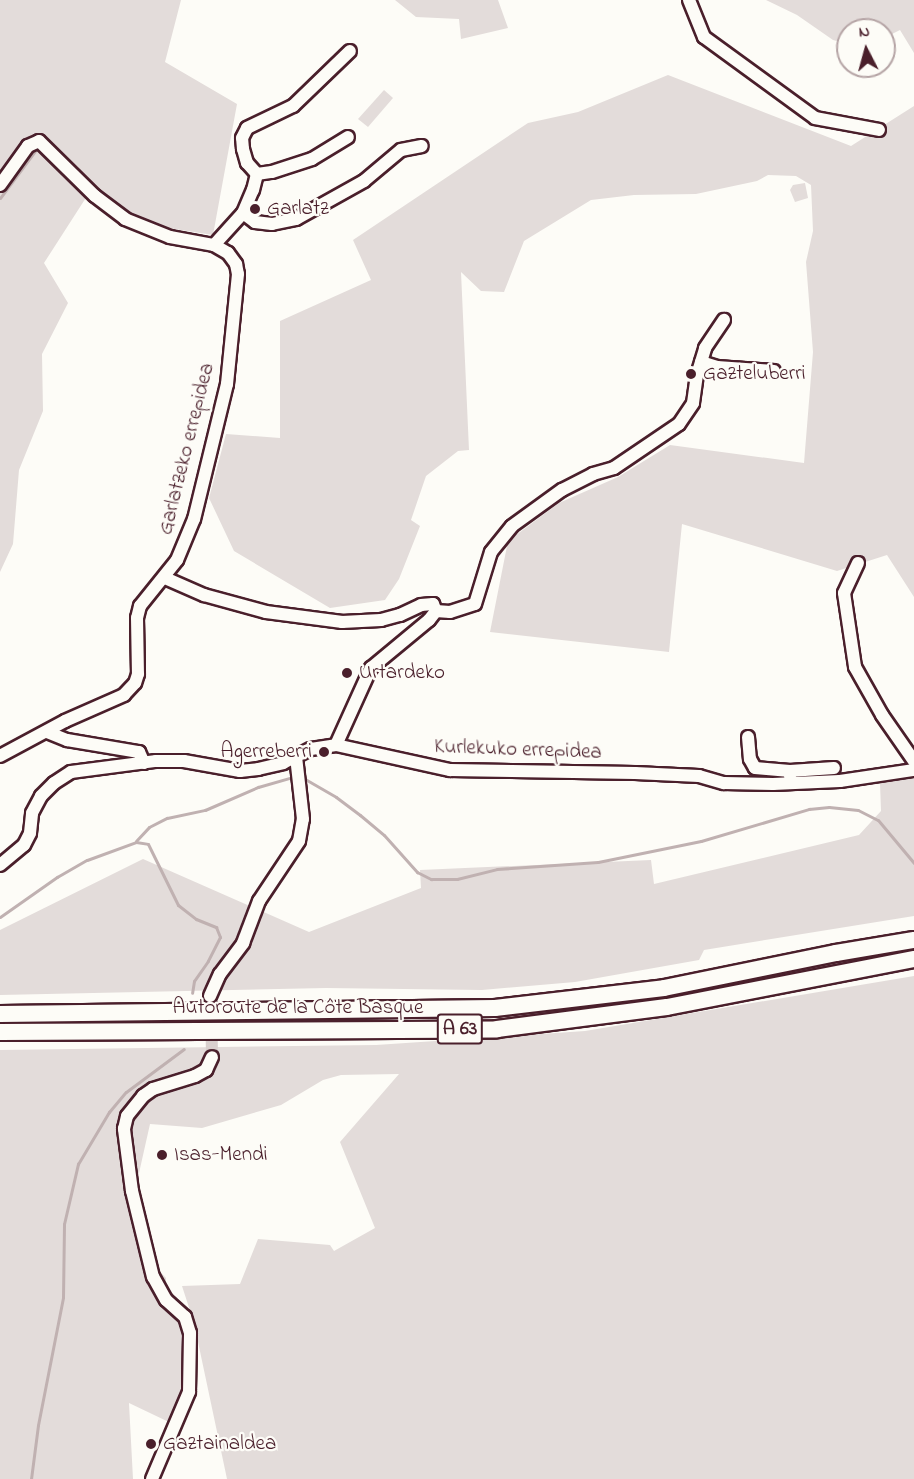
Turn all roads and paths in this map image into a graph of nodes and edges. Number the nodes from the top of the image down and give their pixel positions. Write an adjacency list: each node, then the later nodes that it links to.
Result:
1 (689, 0): 3 (street)
2 (350, 51): 6 (street)
3 (879, 130)
4 (348, 137): 6 (street)
5 (422, 146): 8 (street)
6 (257, 174): 8 (street)
7 (0, 185): 9 (street)
8 (243, 213): 9 (street)
9 (214, 245): 14 (street, Garlatzeko errepidea)
10 (724, 320): 11 (street)
11 (701, 362): 12 (street); 15 (street)
12 (774, 371)
13 (858, 563): 21 (street)
14 (165, 578): 15 (street); 16 (street, Garlatzeko errepidea)
15 (436, 611): 18 (street)
16 (47, 732): 19 (street, Garlatzeko errepidea); 22 (street)
17 (748, 737): 25 (street)
18 (336, 746): 20 (street, Kurlekuko errepidea); 26 (street, Kurlekuko errepidea)
19 (0, 756)
20 (296, 757): 22 (street, Kurlekuko errepidea); 30 (street)
21 (914, 761)
22 (144, 764): 27 (street, Kurlekuko errepidea)
23 (834, 768): 25 (street)
24 (914, 770): 26 (street, Kurlekuko errepidea)
25 (790, 771): 26 (street)
26 (790, 784)
27 (0, 865)
28 (914, 940): 31 (highway, Autoroute de la Côte Basque / A 63)
29 (914, 959): 32 (highway, Autoroute de la Côte Basque / A 63)
30 (210, 996)
31 (0, 1014)
32 (0, 1032)
33 (212, 1057): 34 (street)
34 (152, 1479)

